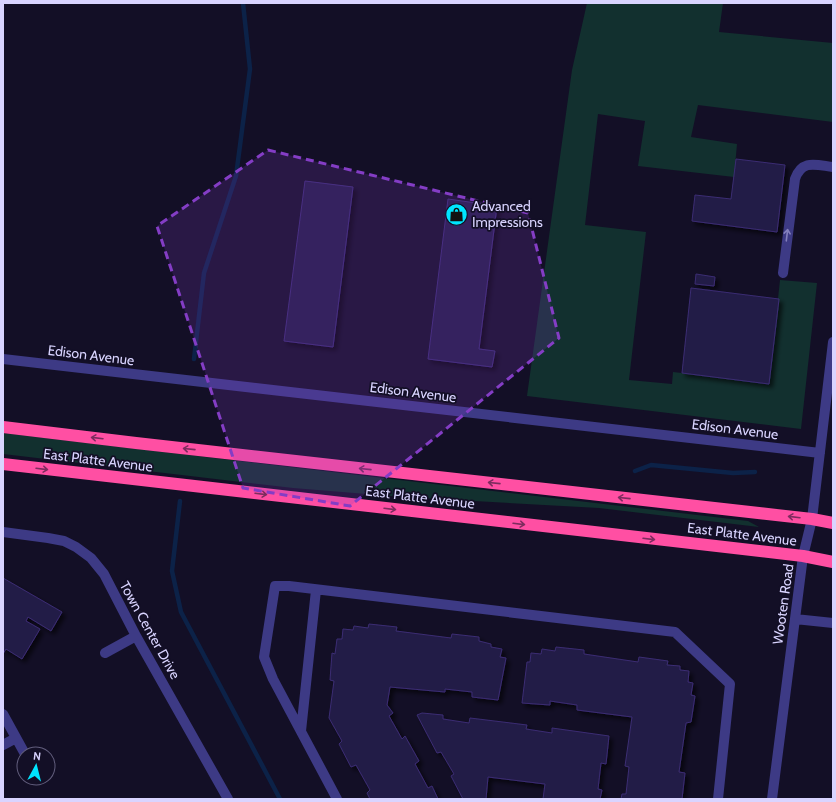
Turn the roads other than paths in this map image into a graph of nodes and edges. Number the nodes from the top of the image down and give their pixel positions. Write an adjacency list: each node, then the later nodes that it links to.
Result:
1 (833, 167): 2 (street, one-way to 1)
2 (783, 273)
3 (833, 342): 6 (street, Wooten Road)
4 (3, 359): 6 (street, Edison Avenue)
5 (3, 427): 8 (highway, East Platte Avenue, one-way to 5)
6 (820, 453): 8 (street, Wooten Road)
7 (3, 464): 11 (highway, East Platte Avenue, one-way to 11)
8 (812, 519): 9 (highway, East Platte Avenue); 11 (street, Wooten Road)
9 (833, 523)
10 (3, 532): 16 (street, Town Center Drive)
11 (803, 556): 12 (highway, East Platte Avenue); 14 (street, Wooten Road)
12 (833, 562)
13 (316, 590): 19 (street); 19 (street); 25 (street)
14 (795, 619): 15 (street); 26 (street, Wooten Road)
15 (833, 623)
16 (136, 636): 17 (street); 23 (street, Town Center Drive)
17 (105, 653)
18 (3, 714): 20 (street)
19 (301, 731): 24 (street)
20 (16, 738): 21 (street); 22 (street)
21 (3, 745)
22 (20, 746)
23 (228, 799)
24 (337, 799)
25 (718, 799)
26 (772, 799)

